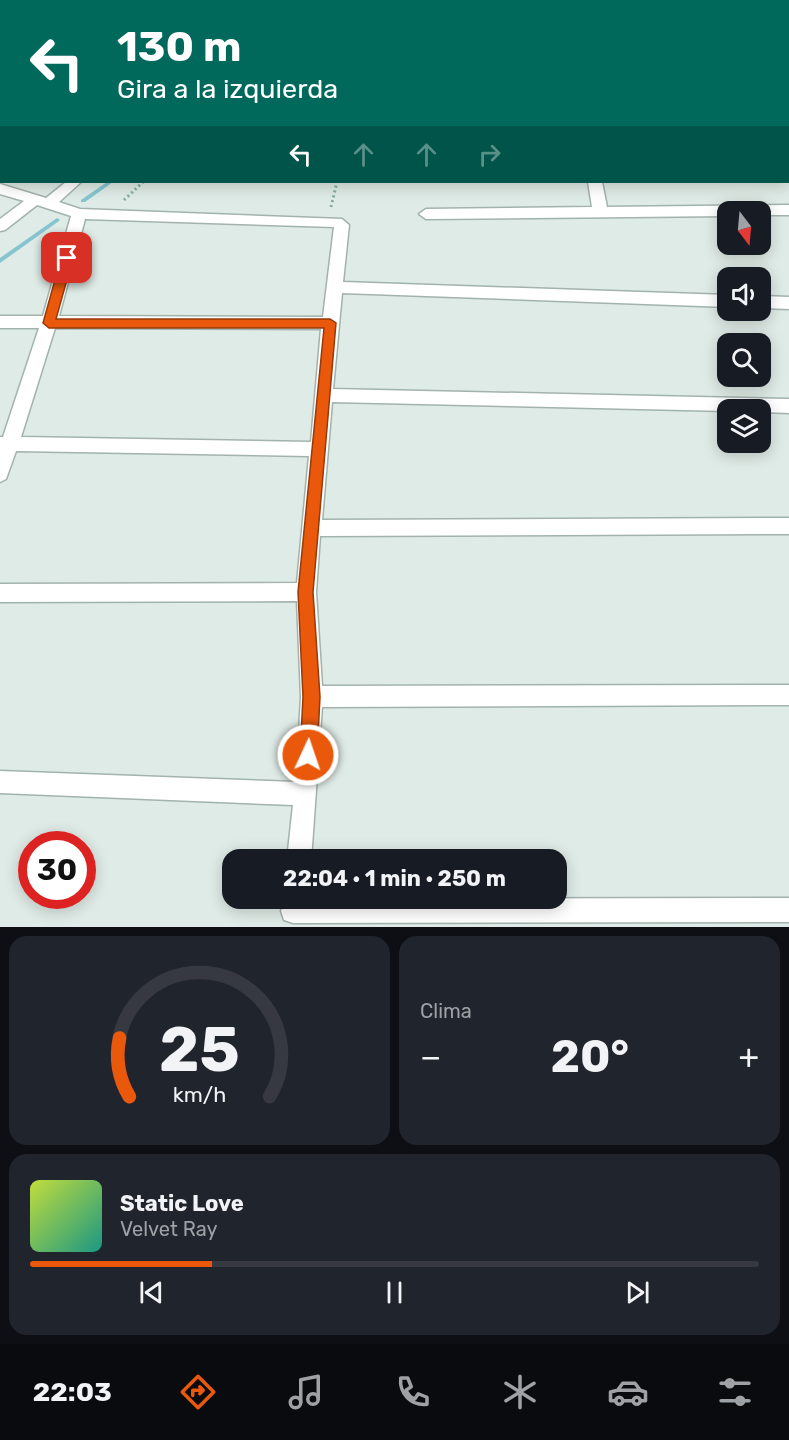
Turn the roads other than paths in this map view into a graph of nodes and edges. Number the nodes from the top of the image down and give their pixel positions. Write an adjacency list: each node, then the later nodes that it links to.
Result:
1 (72, 183): 4 (street)
2 (595, 183): 6 (street)
3 (0, 189): 4 (street)
4 (42, 201): 7 (street); 9 (street)
5 (789, 210): 6 (street)
6 (600, 211): 8 (street)
7 (79, 214): 10 (street); 15 (street)
8 (426, 214)
9 (0, 226)
10 (333, 287): 11 (street); 16 (street)
11 (717, 301)
12 (771, 302): 13 (street)
13 (789, 303)
14 (0, 322): 15 (street)
15 (49, 323): 16 (street); 19 (street)
16 (330, 323): 17 (street)
17 (324, 395): 18 (street); 20 (street)
18 (789, 406)
19 (5, 444): 20 (street); 21 (street)
20 (318, 449): 23 (street)
21 (0, 474)
22 (789, 526): 23 (street)
23 (311, 528): 24 (street)
24 (306, 592): 25 (street); 27 (street)
25 (0, 593)
26 (789, 695): 27 (street)
27 (312, 697): 29 (street)
28 (0, 782): 29 (street)
29 (306, 794): 30 (street)
30 (300, 849)
31 (789, 910): 32 (street)
32 (294, 912)

